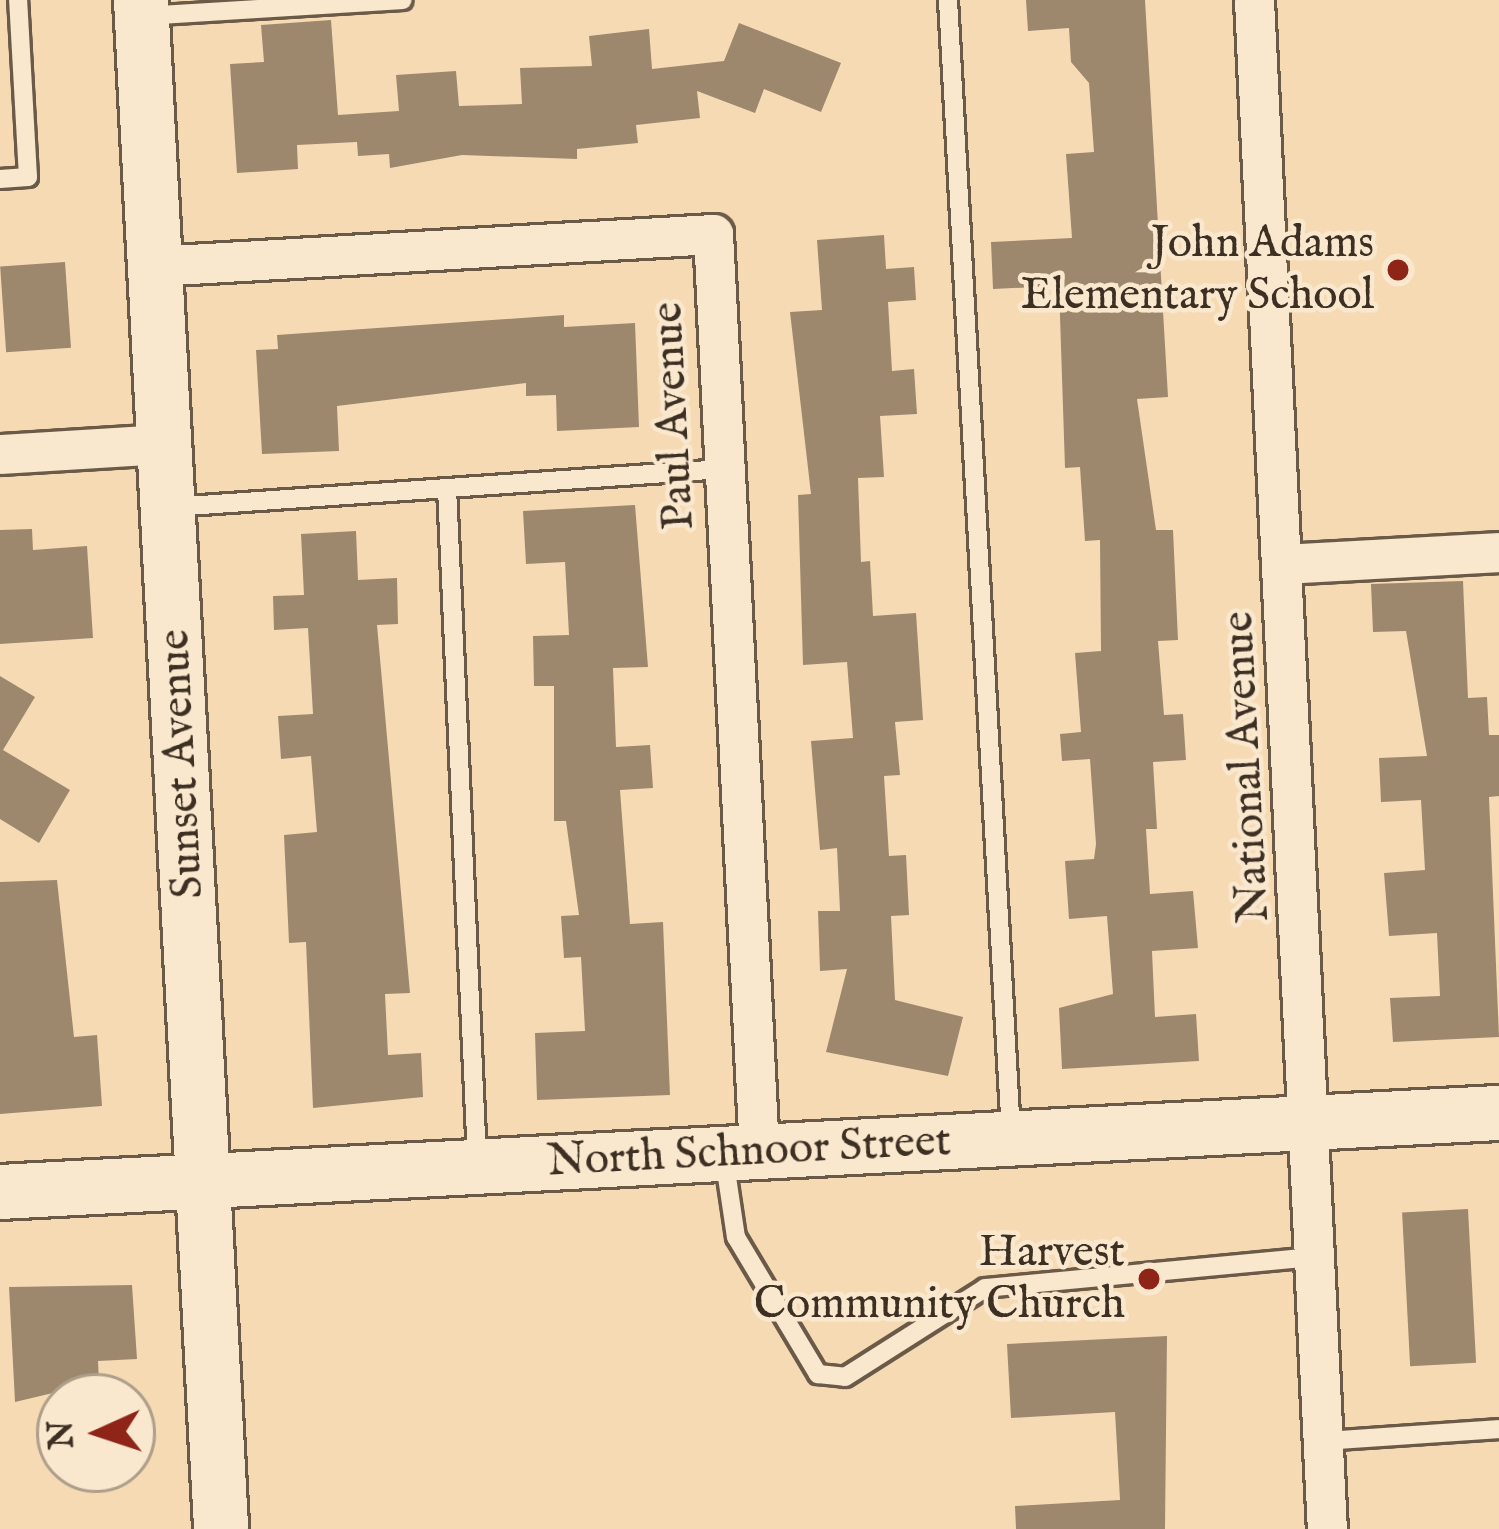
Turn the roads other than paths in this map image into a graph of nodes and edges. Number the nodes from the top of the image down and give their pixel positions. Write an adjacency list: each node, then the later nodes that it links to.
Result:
1 (18, 0): 6 (lane)
2 (403, 0): 5 (lane)
3 (948, 0): 19 (lane)
4 (1254, 0): 16 (street, National Avenue)
5 (141, 8): 9 (main road, Sunset Avenue)
6 (22, 74): 7 (lane); 8 (lane)
7 (0, 75)
8 (0, 178)
9 (155, 266): 10 (main road, Sunset Avenue); 12 (street, Paul Avenue)
10 (164, 444): 11 (street); 14 (main road, Sunset Avenue)
11 (0, 454)
12 (724, 469): 13 (lane); 20 (street, Paul Avenue)
13 (447, 488): 14 (lane); 21 (lane)
14 (167, 507): 22 (main road, Sunset Avenue)
15 (1499, 552): 16 (street)
16 (1284, 564): 18 (street, National Avenue)
17 (1499, 1113): 18 (main road, North Schnoor Street)
18 (1314, 1124): 19 (main road, North Schnoor Street); 24 (street, National Avenue)
19 (1011, 1139): 20 (main road, North Schnoor Street)
20 (741, 1152): 21 (main road, North Schnoor Street); 24 (lane)
21 (477, 1165): 22 (main road, North Schnoor Street)
22 (205, 1180): 23 (main road, North Schnoor Street); 27 (main road, Sunset Avenue)
23 (0, 1192)
24 (1318, 1257): 26 (street, National Avenue)
25 (1499, 1429): 26 (lane)
26 (1324, 1441): 28 (street, National Avenue)
27 (221, 1529)
28 (1327, 1529)

